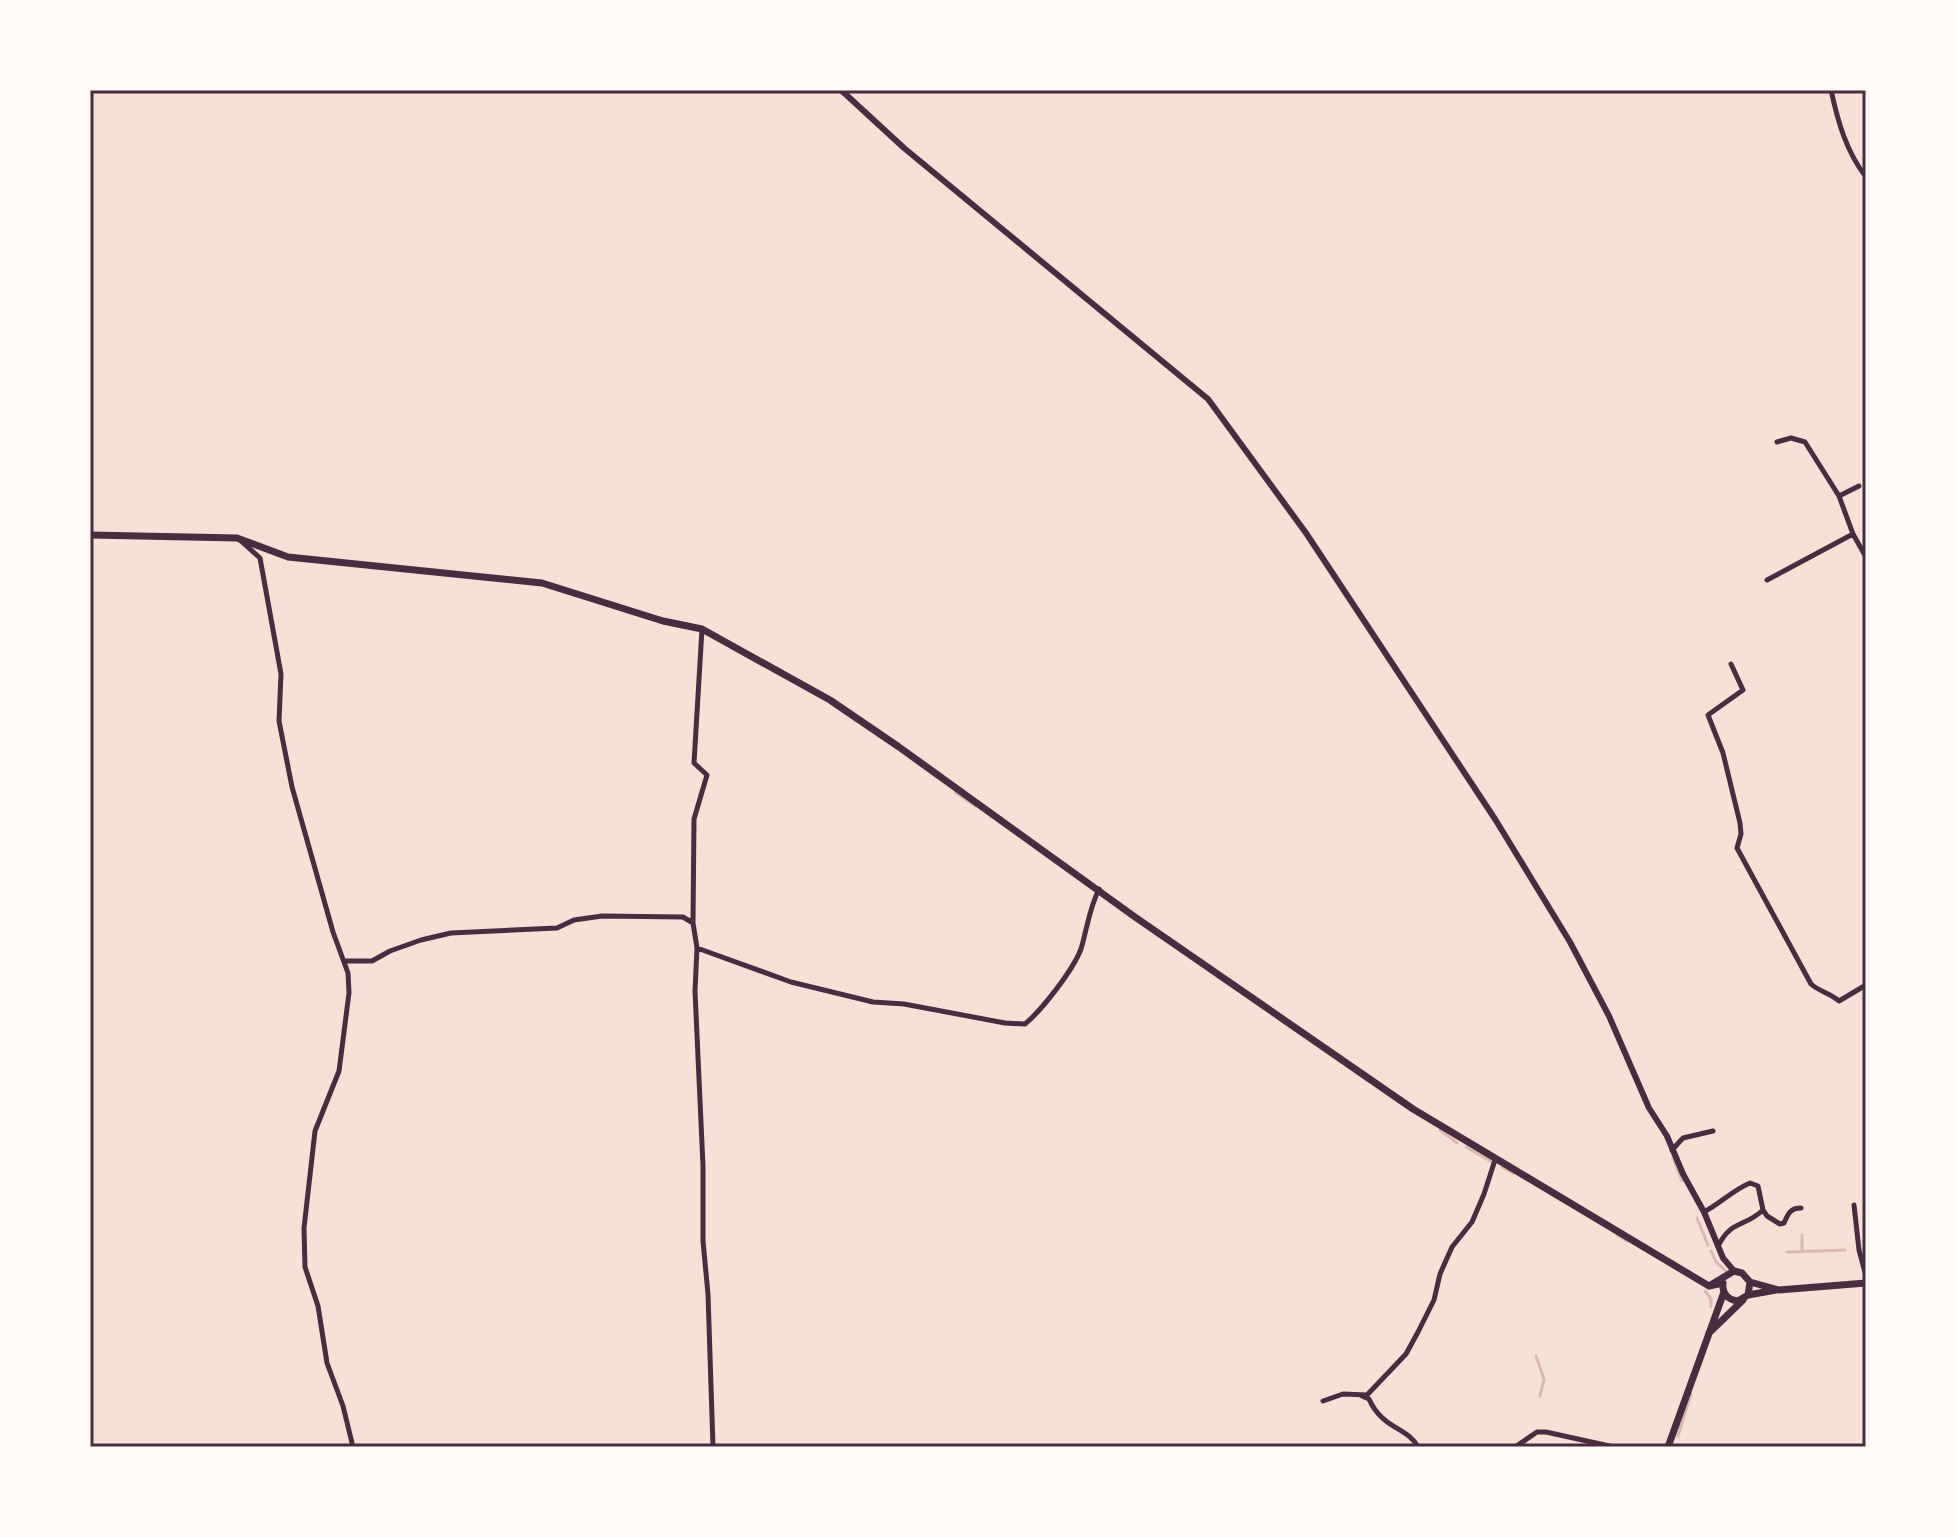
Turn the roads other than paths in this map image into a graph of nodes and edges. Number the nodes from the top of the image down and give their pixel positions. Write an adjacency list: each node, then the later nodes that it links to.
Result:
1 (841, 90): 22 (street)
2 (1831, 90): 3 (street)
3 (1866, 177)
4 (1777, 442): 6 (street)
5 (1859, 486): 6 (street)
6 (1839, 496): 7 (street)
7 (1853, 534): 11 (street); 13 (street)
8 (90, 535): 9 (main road)
9 (237, 538): 14 (main road); 19 (street)
10 (1866, 539): 11 (street)
11 (1859, 545): 12 (street)
12 (1866, 557)
13 (1767, 580)
14 (702, 629): 16 (main road); 17 (street)
15 (1731, 664): 20 (street)
16 (1099, 889): 18 (street); 23 (main road)
17 (693, 923): 18 (street); 19 (street)
18 (697, 948): 41 (street)
19 (344, 961): 40 (street)
20 (1866, 985)
21 (1713, 1131): 22 (street)
22 (1672, 1150): 27 (street)
23 (1495, 1160): 33 (main road); 38 (street)
24 (1854, 1205): 30 (street)
25 (1801, 1208): 26 (street)
26 (1763, 1210): 27 (street); 28 (street)
27 (1704, 1212): 28 (street)
28 (1718, 1246): 29 (street)
29 (1734, 1271): 31 (main road); 33 (main road)
30 (1866, 1276)
31 (1750, 1282): 34 (main road); 36 (main road)
32 (1866, 1283): 34 (main road)
33 (1709, 1286): 35 (main road)
34 (1779, 1290): 36 (main road)
35 (1724, 1292): 36 (main road); 37 (main road)
36 (1746, 1297): 37 (main road)
37 (1707, 1334): 45 (main road)
38 (1359, 1395): 39 (street); 42 (street)
39 (1323, 1401)
40 (353, 1447)
41 (713, 1447)
42 (1418, 1447)
43 (1515, 1447): 44 (street)
44 (1614, 1447)
45 (1668, 1447)

